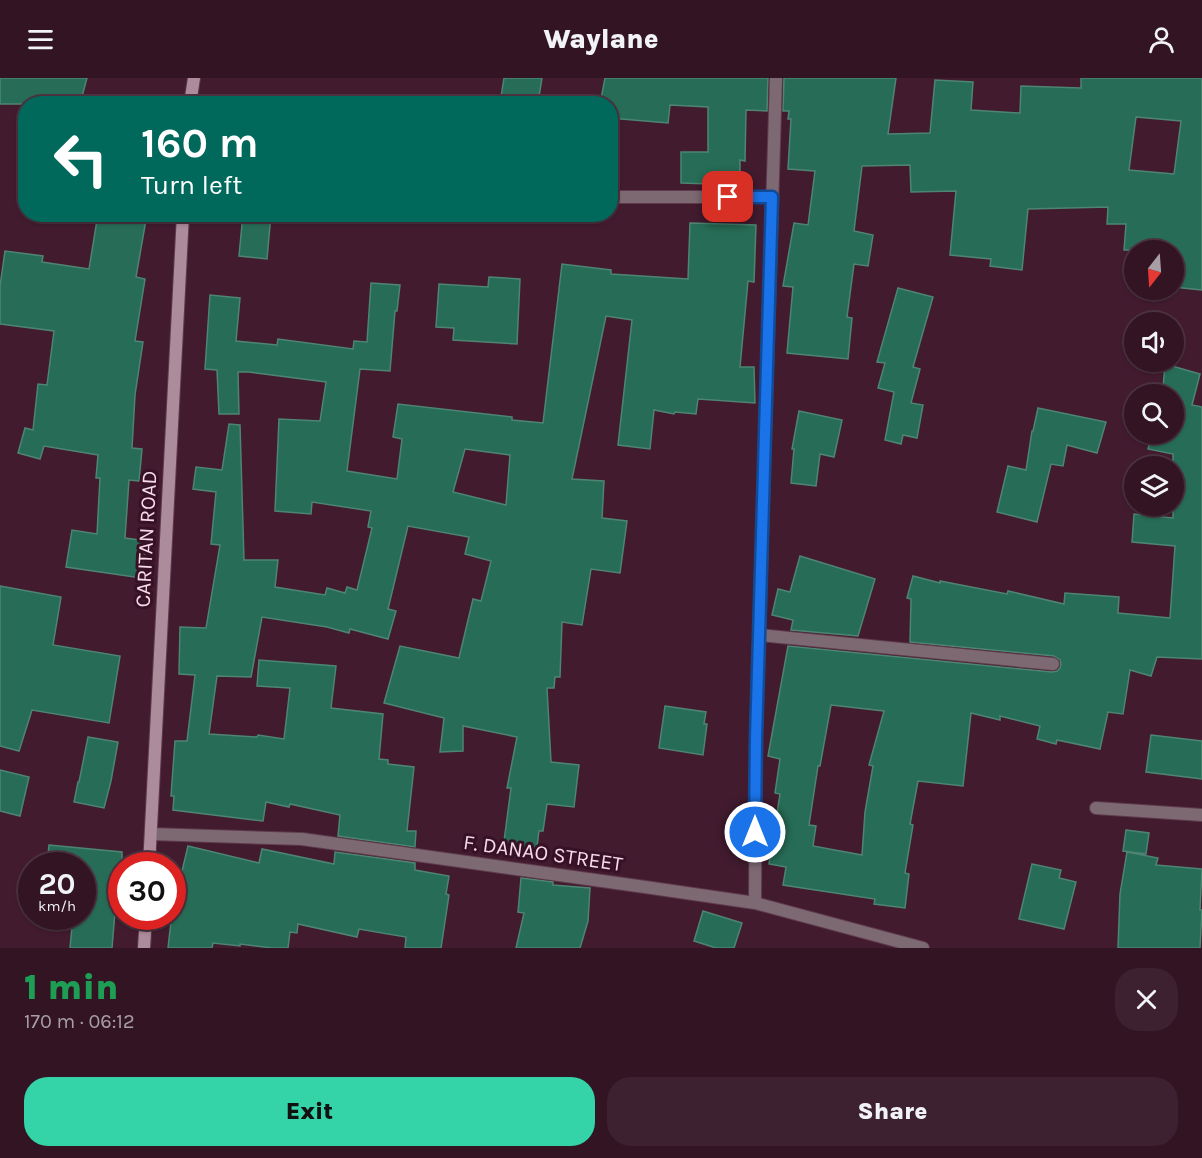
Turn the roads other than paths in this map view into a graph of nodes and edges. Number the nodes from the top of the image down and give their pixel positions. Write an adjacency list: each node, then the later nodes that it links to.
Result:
1 (194, 78): 3 (main road)
2 (776, 78): 5 (street)
3 (191, 96)
4 (618, 197): 5 (street)
5 (772, 197): 7 (street)
6 (183, 222): 11 (main road, CARITAN ROAD)
7 (759, 635): 8 (street); 13 (street)
8 (1053, 664)
9 (1096, 808): 10 (street)
10 (1202, 815)
11 (151, 834): 12 (main road, CARITAN ROAD); 13 (street, F. DANAO STREET)
12 (150, 852)
13 (755, 903): 16 (street, F. DANAO STREET)
14 (145, 930): 15 (main road)
15 (144, 948)
16 (923, 948)

